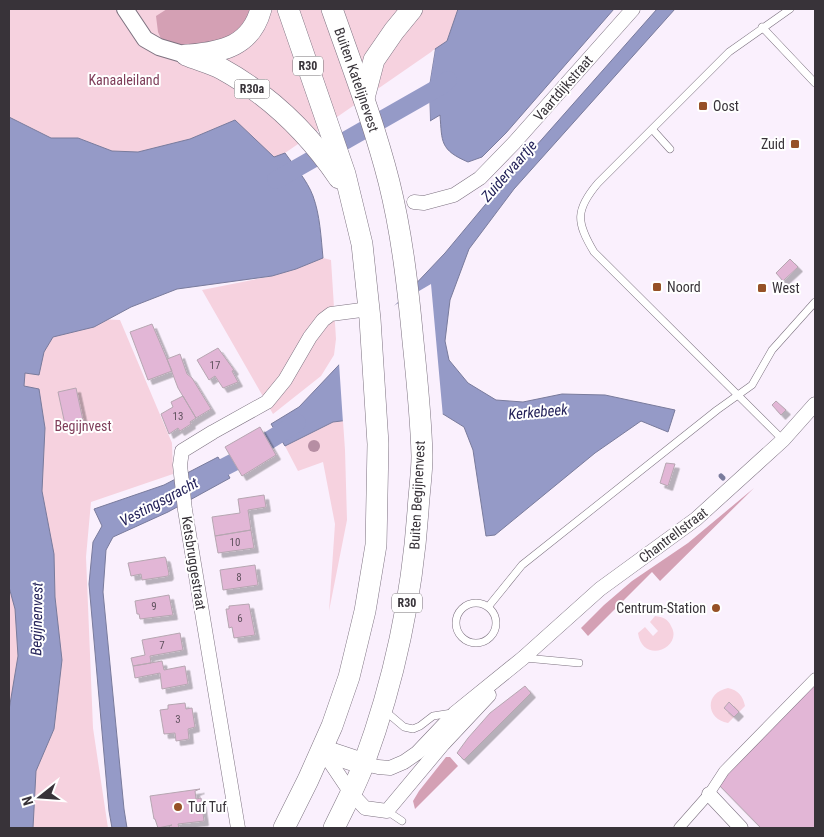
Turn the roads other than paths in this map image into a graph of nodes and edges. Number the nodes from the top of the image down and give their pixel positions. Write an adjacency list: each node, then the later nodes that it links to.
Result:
1 (125, 9): 9 (street, R30a)
2 (261, 9): 9 (main road, R30a)
3 (288, 9): 15 (main road, R30)
4 (332, 9): 11 (main road, Buiten Katelijnevest / R30)
5 (412, 9): 11 (main road)
6 (634, 9): 16 (street, Vaartdijkstraat)
7 (790, 9): 8 (lane)
8 (762, 28): 10 (lane); 12 (lane)
9 (186, 55): 15 (main road, R30a)
10 (815, 82)
11 (364, 98): 14 (main road, Buiten Katelijnevest / R30)
12 (652, 129): 13 (lane); 19 (lane)
13 (670, 149)
14 (380, 152): 26 (main road, Buiten Begijnenvest / R30)
15 (342, 176): 18 (main road, R30a)
16 (414, 202)
17 (815, 302): 19 (lane)
18 (370, 314): 28 (main road); 34 (street, Ketsbruggestraat)
19 (738, 395): 21 (lane); 22 (lane)
20 (815, 404): 21 (street, Chantrellstraat)
21 (783, 440): 23 (street, Chantrellstraat)
22 (488, 607): 22 (lane)
23 (523, 658): 24 (lane); 27 (street, Chantrellstraat); 32 (street, Chantrellstraat)
24 (579, 663)
25 (815, 678): 31 (street)
26 (382, 708): 27 (lane); 29 (main road, Buiten Begijnenvest / R30)
27 (455, 713): 29 (street, Chantrellstraat)
28 (322, 750): 29 (main road); 30 (street); 35 (main road)
29 (364, 764): 30 (main road, Buiten Begijnenvest / R30)
30 (351, 792): 32 (street); 36 (main road, Buiten Begijnenvest / R30)
31 (709, 794): 37 (street); 38 (street)
32 (387, 810): 33 (lane)
33 (402, 821)
34 (238, 828)
35 (284, 828)
36 (334, 828)
37 (679, 828)
38 (741, 828)

